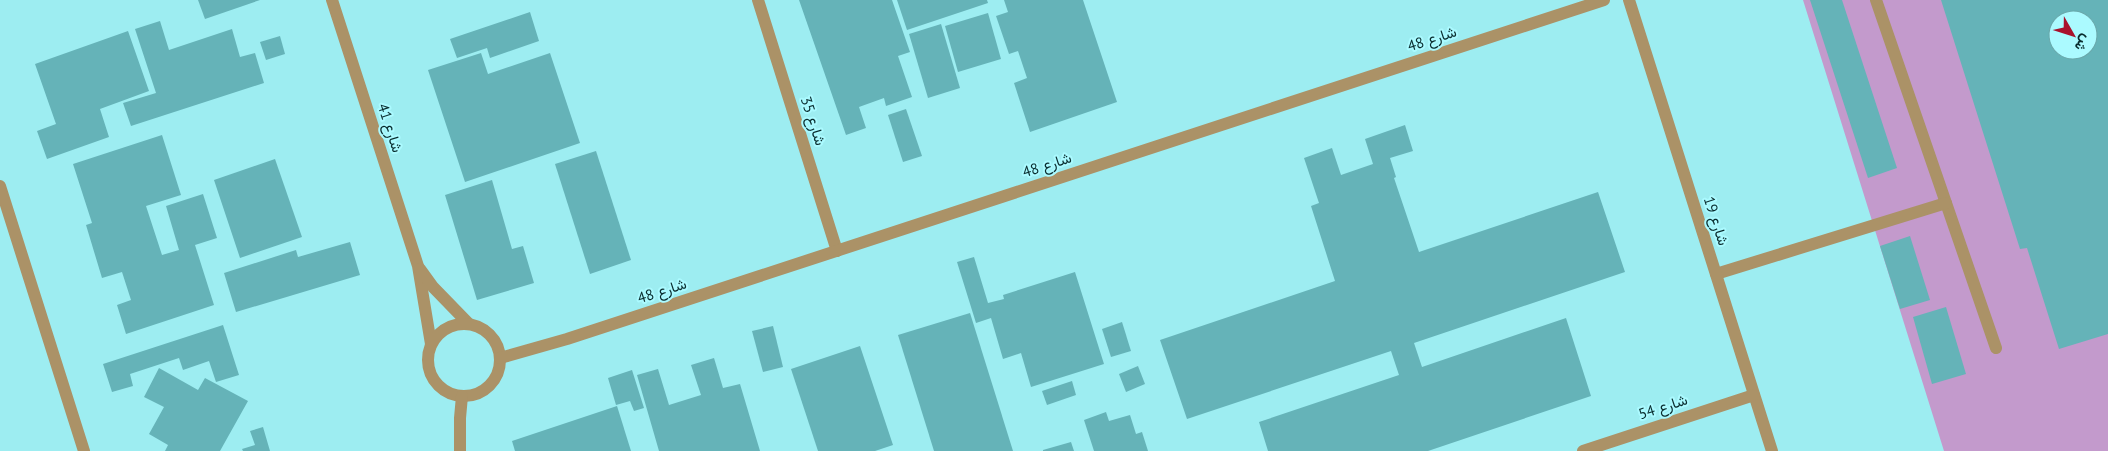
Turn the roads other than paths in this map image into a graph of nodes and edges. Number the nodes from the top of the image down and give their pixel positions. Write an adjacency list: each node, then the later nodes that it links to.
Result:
1 (332, 0): 9 (street, شارع 41)
2 (758, 0): 8 (street, شارع 35)
3 (1604, 0): 8 (street, شارع 48)
4 (1629, 0): 10 (street, شارع 19)
5 (1876, 0): 7 (street)
6 (0, 186): 17 (street)
7 (1946, 203): 10 (street); 13 (street)
8 (837, 251): 14 (street, شارع 48)
9 (418, 266): 11 (street, شارع 41); 12 (street, شارع 41)
10 (1716, 274): 15 (street, شارع 19)
11 (468, 323): 12 (street); 14 (street)
12 (431, 344): 16 (street)
13 (1996, 348)
14 (500, 358): 16 (street)
15 (1754, 395): 19 (street, شارع 54); 20 (street, شارع 19)
16 (462, 396): 18 (street)
17 (84, 451)
18 (460, 451)
19 (1583, 451)
20 (1772, 451)

